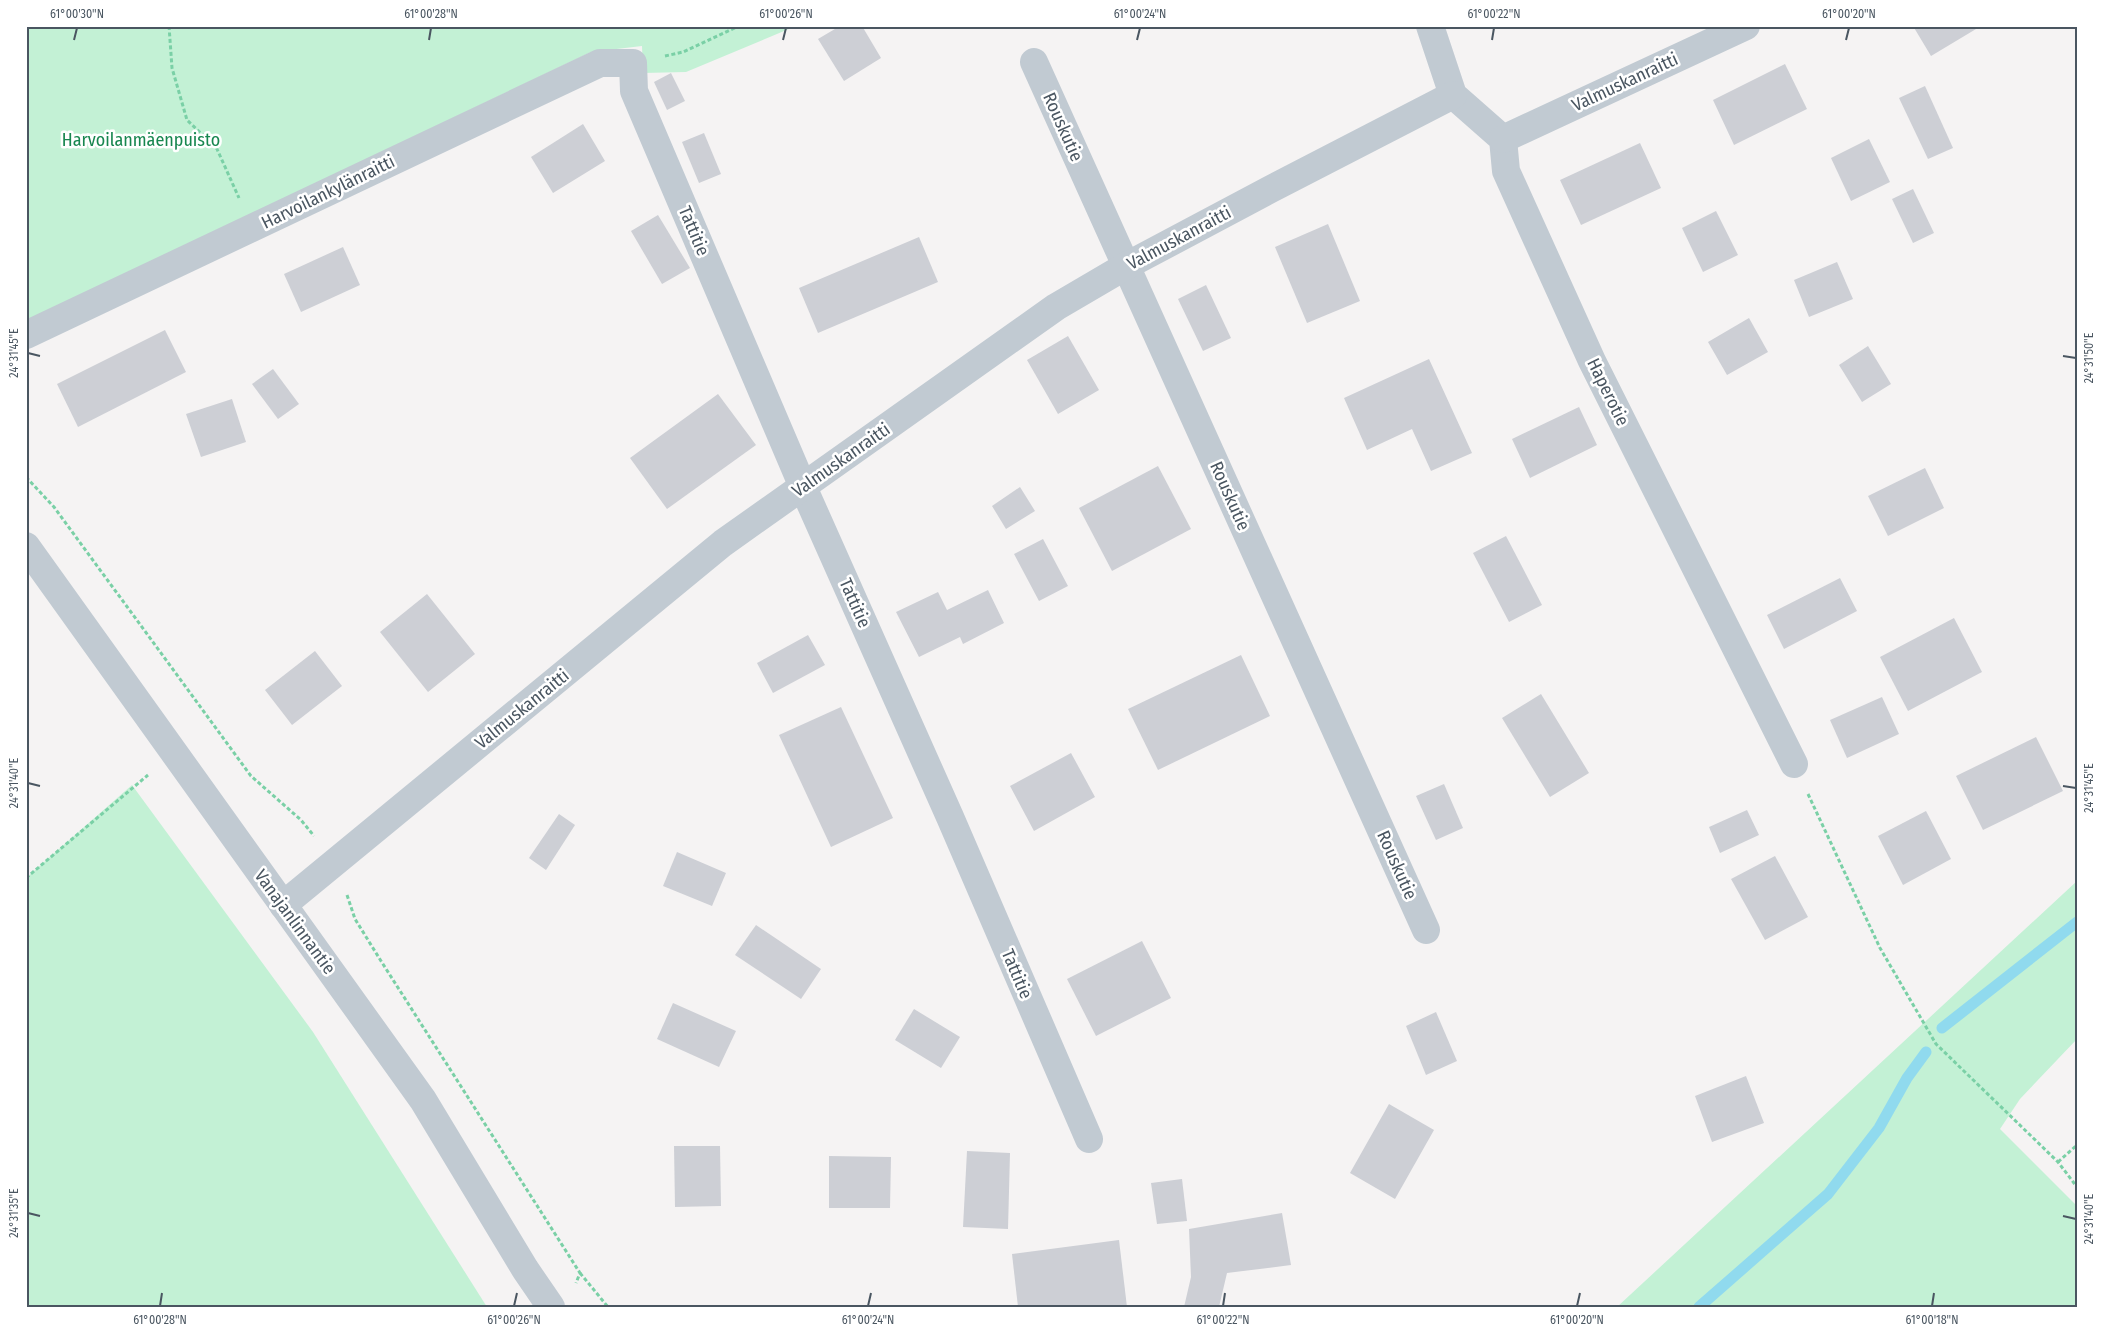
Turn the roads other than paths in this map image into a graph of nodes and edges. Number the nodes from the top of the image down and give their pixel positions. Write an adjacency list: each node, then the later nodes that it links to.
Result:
1 (1430, 26): 5 (street)
2 (1746, 26): 6 (street, Valmuskanraitti)
3 (1034, 62): 7 (street, Rouskutie)
4 (633, 63): 8 (street, Harvoilankylänraitti); 9 (street, Tattitie)
5 (1453, 95): 6 (street); 7 (street, Valmuskanraitti)
6 (1504, 139): 11 (street, Haperotie)
7 (1126, 266): 9 (street, Valmuskanraitti); 13 (street, Rouskutie)
8 (26, 336)
9 (803, 487): 12 (street, Valmuskanraitti); 14 (street, Tattitie)
10 (26, 546): 12 (street, Vanajanlinnantie)
11 (1794, 764)
12 (283, 905): 15 (street, Vanajanlinnantie)
13 (1426, 930)
14 (1089, 1139)
15 (551, 1307)

